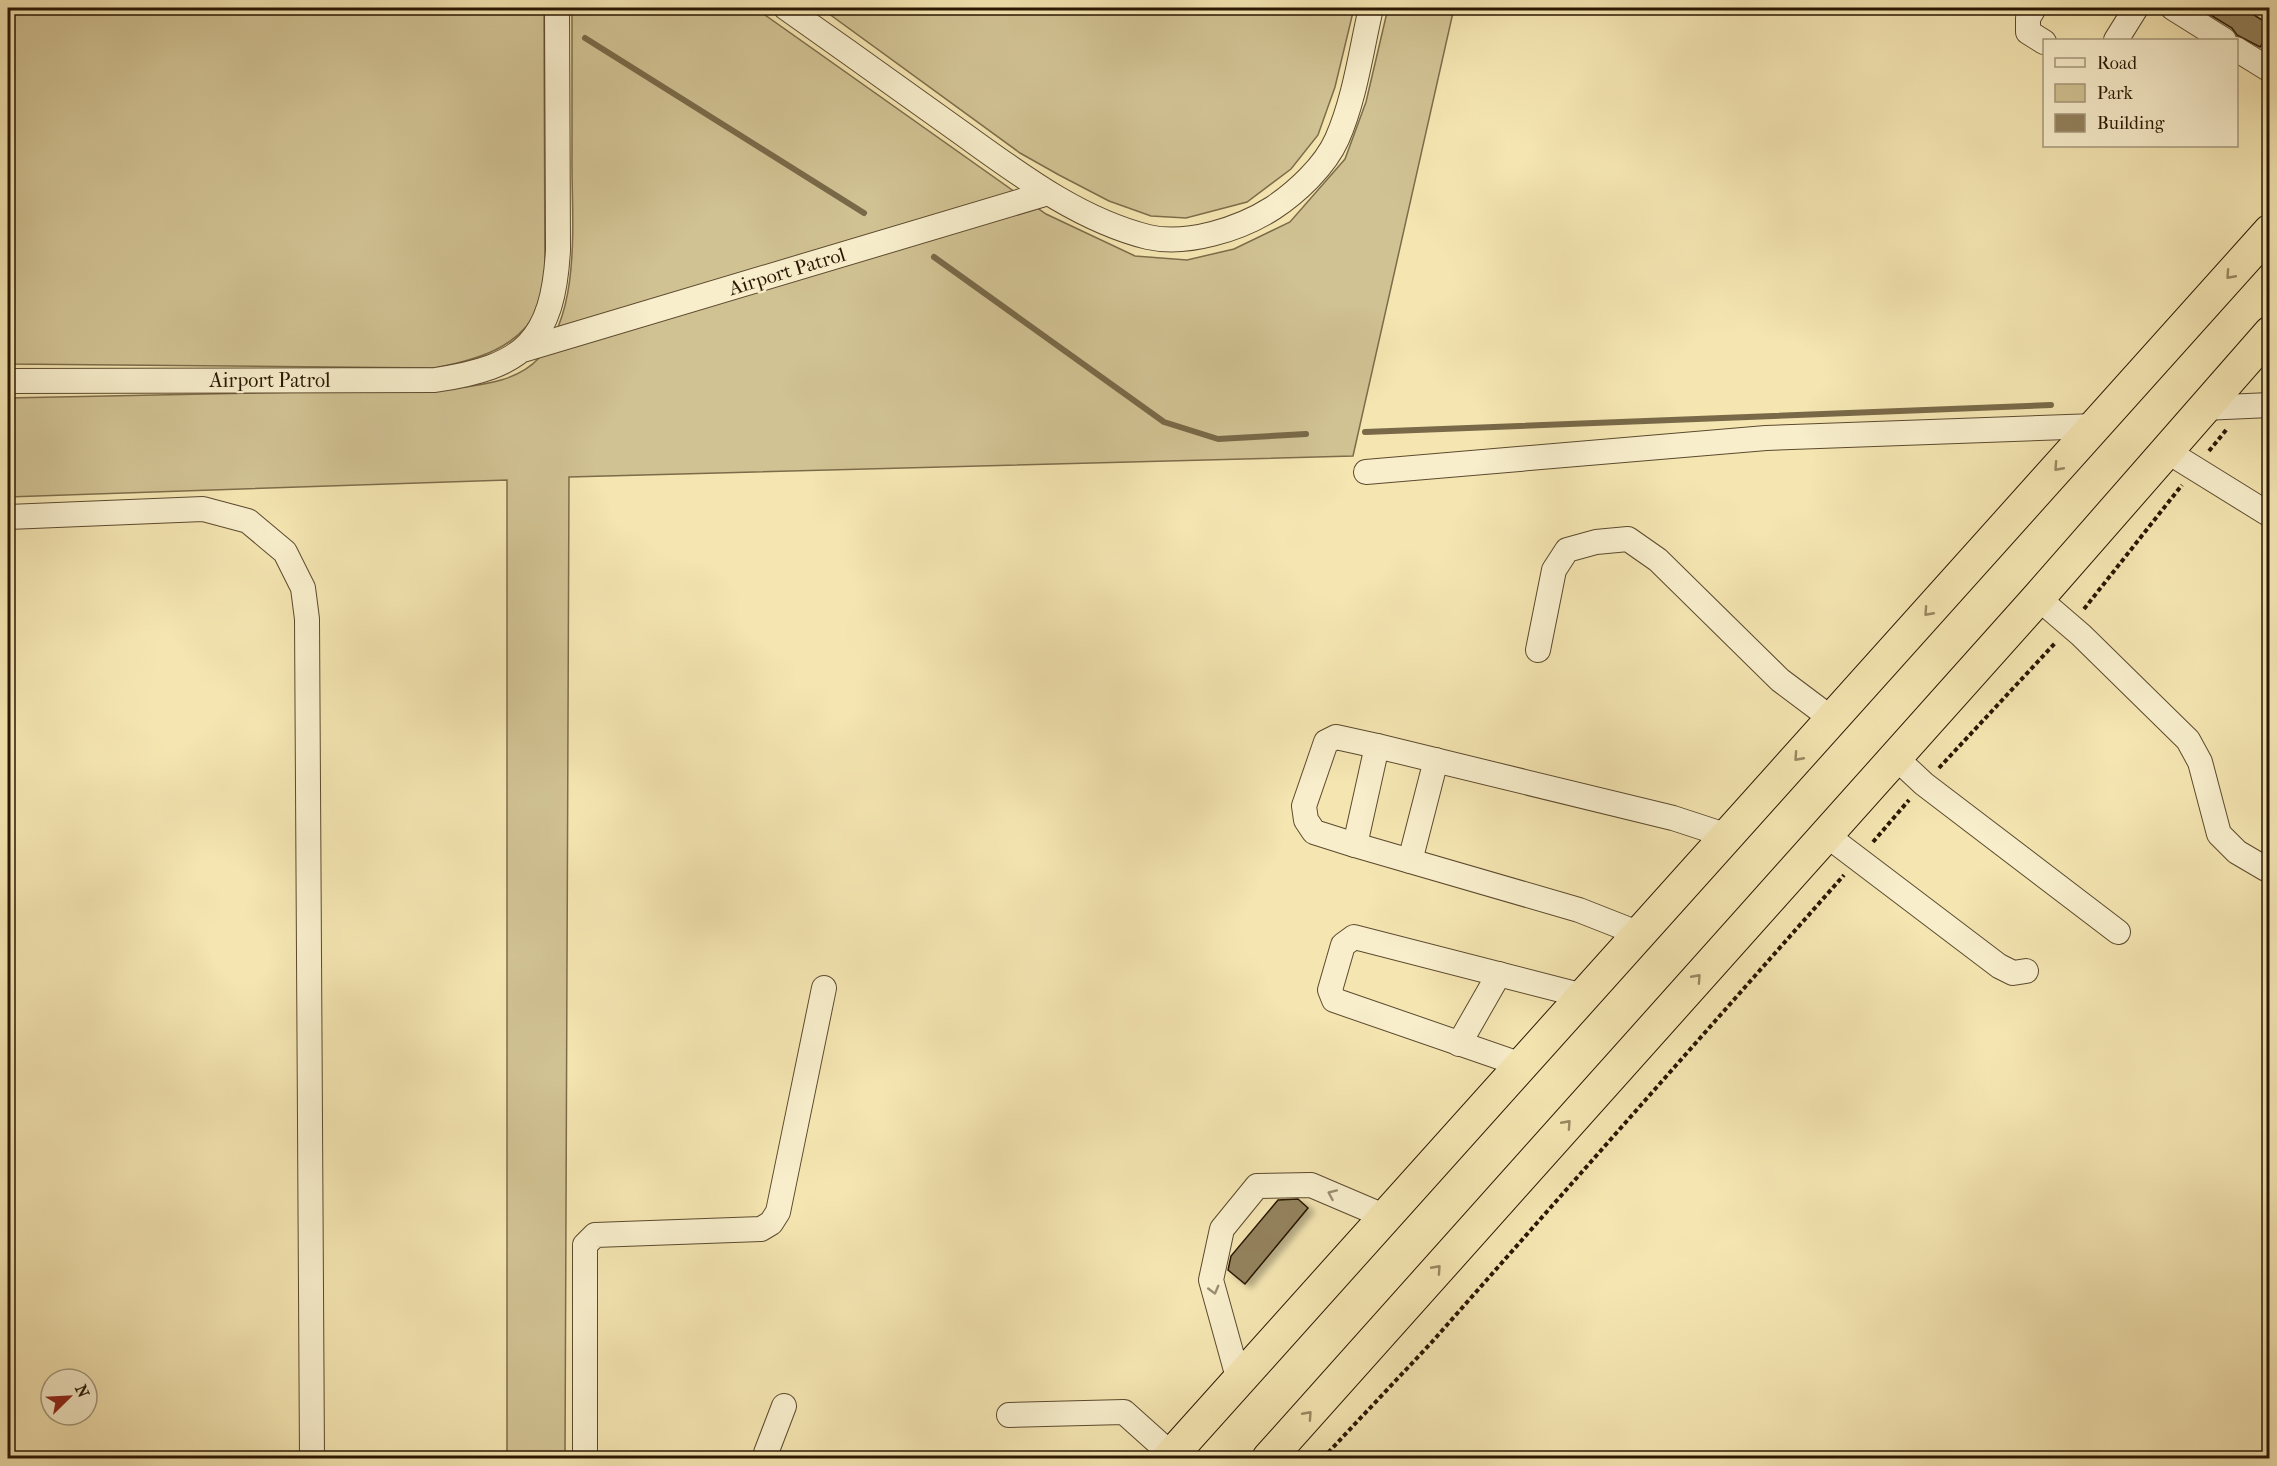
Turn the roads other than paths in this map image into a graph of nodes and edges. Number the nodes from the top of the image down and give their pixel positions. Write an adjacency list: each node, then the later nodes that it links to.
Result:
1 (557, 8): 15 (street, Airport Patrol)
2 (786, 8): 12 (street)
3 (1371, 8): 12 (street)
4 (2034, 8): 9 (street)
5 (2136, 8): 7 (street)
6 (2174, 8): 8 (street)
7 (2117, 39)
8 (2222, 39)
9 (2043, 41)
10 (2238, 50): 11 (street)
11 (2270, 70)
12 (1048, 193): 15 (street, Airport Patrol)
13 (2270, 231): 19 (highway, one-way to 19)
14 (2270, 333): 18 (highway)
15 (526, 349): 16 (street, Airport Patrol)
16 (8, 381)
17 (2258, 406): 18 (street)
18 (2203, 408): 20 (highway)
19 (2095, 426): 21 (street); 26 (highway, one-way to 26)
20 (2165, 450): 22 (street); 24 (highway)
21 (1366, 472)
22 (2270, 515)
23 (8, 517): 48 (street)
24 (2038, 598): 28 (highway); 34 (street)
25 (1538, 650): 26 (street)
26 (1832, 719): 31 (highway, one-way to 31)
27 (1377, 746): 29 (street); 32 (street); 32 (street)
28 (1894, 757): 30 (highway); 35 (street)
29 (1436, 760): 31 (street); 33 (street)
30 (1825, 834): 37 (street); 51 (highway, one-way to 30)
31 (1728, 836): 36 (highway)
32 (1354, 844): 33 (street)
33 (1410, 861): 36 (street)
34 (2266, 868)
35 (2118, 932)
36 (1640, 934): 40 (highway)
37 (2026, 971)
38 (1499, 974): 40 (street); 41 (street); 41 (street)
39 (824, 988): 49 (street)
40 (1584, 996): 42 (highway)
41 (1459, 1044): 42 (street)
42 (1522, 1065): 43 (highway)
43 (1386, 1217): 44 (highway); 44 (street, one-way to 44)
44 (1239, 1381): 47 (highway)
45 (784, 1406): 50 (street)
46 (1009, 1415): 47 (street)
47 (1171, 1457)
48 (312, 1458)
49 (585, 1458)
50 (767, 1458)
51 (1269, 1458)

